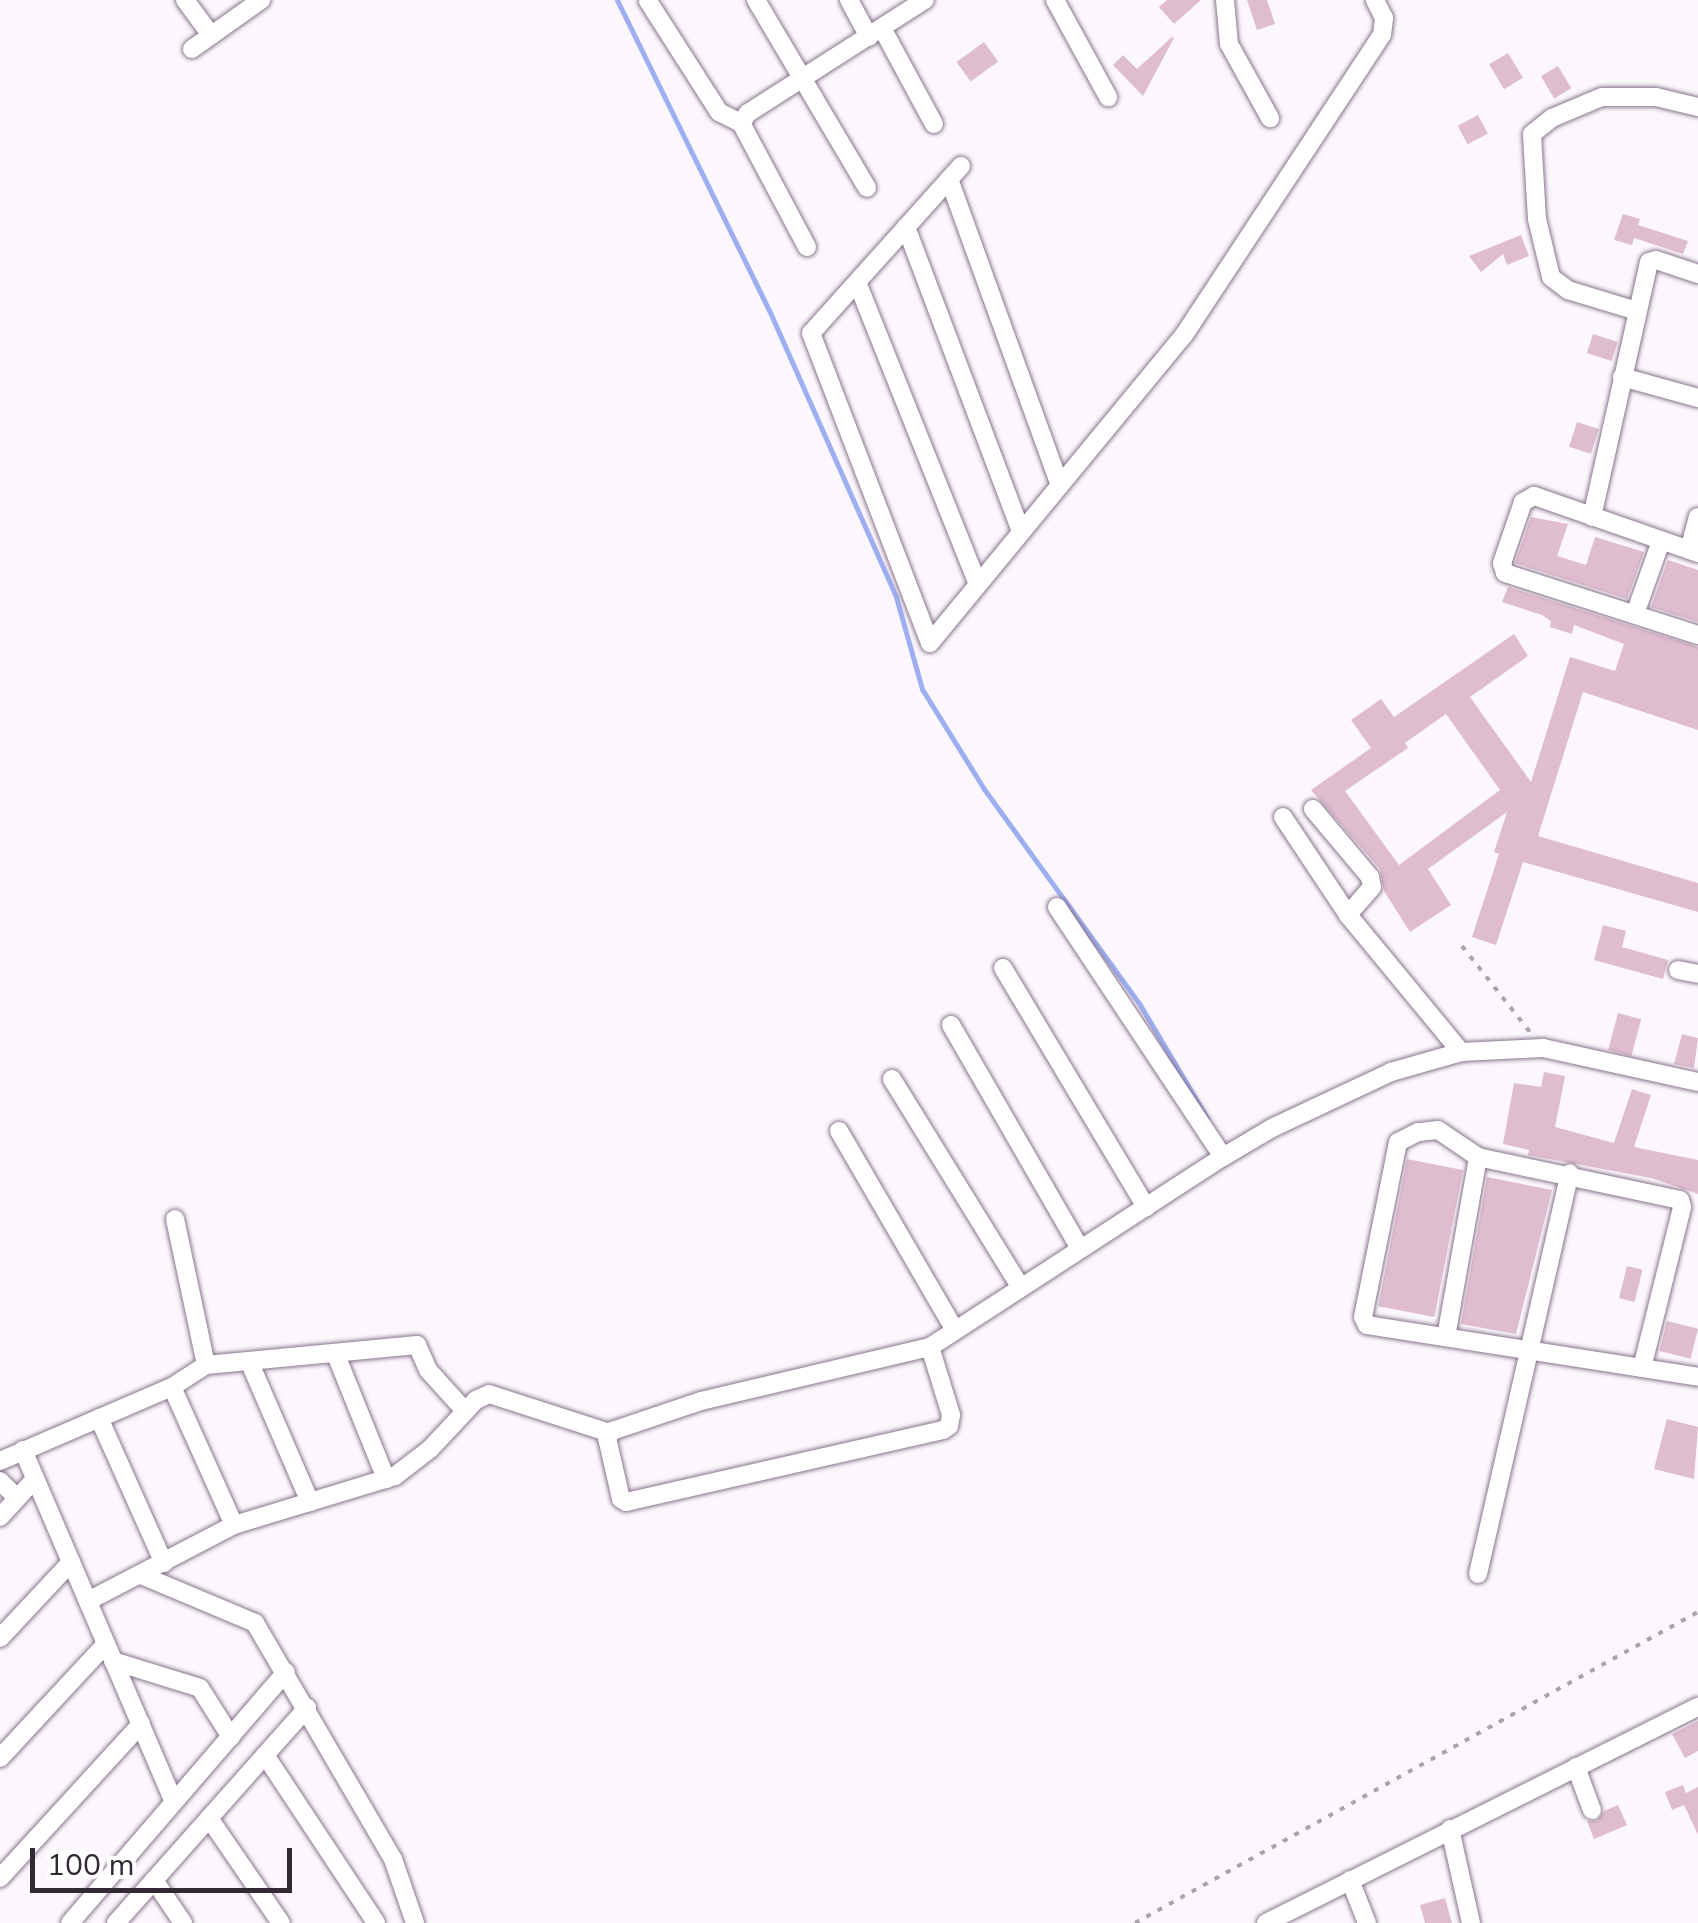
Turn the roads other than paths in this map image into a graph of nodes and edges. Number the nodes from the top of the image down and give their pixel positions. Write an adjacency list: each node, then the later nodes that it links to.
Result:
1 (184, 0): 11 (street)
2 (262, 0): 11 (street)
3 (756, 0): 13 (street)
4 (848, 0): 10 (street)
5 (925, 0): 10 (street)
6 (1055, 0): 14 (street)
7 (1225, 0): 16 (street)
8 (1375, 0): 27 (street)
9 (648, 1): 17 (street)
10 (876, 32): 13 (street); 18 (street)
11 (212, 34): 12 (street)
12 (192, 48)
13 (802, 80): 17 (street); 19 (street)
14 (1108, 97)
15 (1698, 107): 24 (street)
16 (1270, 118)
17 (741, 122): 21 (street)
18 (934, 124)
19 (867, 188)
20 (906, 227): 23 (street); 27 (street); 30 (street)
21 (808, 247)
22 (1698, 274): 24 (street)
23 (856, 282): 33 (street); 33 (street)
24 (1637, 311): 25 (street)
25 (1622, 377): 26 (street); 28 (street)
26 (1698, 398)
27 (1060, 485): 30 (street)
28 (1592, 517): 31 (street); 34 (street)
29 (1698, 517): 32 (street)
30 (1021, 532): 33 (street)
31 (1661, 541): 32 (street); 34 (street)
32 (1693, 552)
33 (978, 584)
34 (1636, 614): 35 (street)
35 (1698, 634)
36 (1313, 809): 39 (street)
37 (1282, 817): 39 (street)
38 (1057, 906): 48 (street)
39 (1348, 915): 44 (street)
40 (1004, 968): 51 (street)
41 (1678, 970): 42 (street)
42 (1698, 974)
43 (952, 1025): 53 (street)
44 (1461, 1052): 46 (street); 48 (street)
45 (892, 1079): 54 (street)
46 (1698, 1082)
47 (839, 1131): 55 (street)
48 (1228, 1154): 51 (street)
49 (1478, 1156): 50 (street); 56 (street); 56 (street)
50 (1570, 1173): 58 (street); 62 (street)
51 (1146, 1207): 53 (street)
52 (175, 1219): 61 (street)
53 (1080, 1248): 54 (street)
54 (1020, 1286): 55 (street)
55 (955, 1330): 57 (street)
56 (1446, 1338): 58 (street)
57 (930, 1347): 67 (street); 67 (street)
58 (1532, 1352): 62 (street); 79 (street)
59 (336, 1355): 60 (street); 65 (street); 71 (street)
60 (250, 1361): 61 (street); 74 (street)
61 (206, 1365): 64 (street)
62 (1642, 1368): 63 (street)
63 (1698, 1378)
64 (172, 1387): 66 (street); 76 (street)
65 (465, 1411): 67 (street); 71 (street)
66 (100, 1418): 68 (street); 78 (street)
67 (610, 1433)
68 (23, 1450): 69 (street); 70 (street)
69 (0, 1461)
70 (35, 1478): 73 (street); 77 (street)
71 (386, 1479): 74 (street)
72 (0, 1480): 73 (street)
73 (17, 1498): 75 (street)
74 (310, 1502): 76 (street)
75 (0, 1517)
76 (234, 1524): 78 (street)
77 (71, 1562): 81 (street); 82 (street)
78 (164, 1563): 80 (street)
79 (1478, 1574)
80 (140, 1575): 81 (street); 84 (street)
81 (88, 1602): 83 (street)
82 (0, 1638)
83 (110, 1652): 87 (street); 88 (street); 90 (street)
84 (286, 1672): 86 (street); 88 (street)
85 (1698, 1707): 91 (street)
86 (306, 1708): 89 (street); 104 (street)
87 (141, 1724): 92 (street); 96 (street)
88 (230, 1737): 92 (street)
89 (265, 1755): 94 (street); 103 (street)
90 (0, 1758)
91 (1576, 1766): 93 (street); 95 (street)
92 (174, 1802): 99 (street)
93 (1592, 1810)
94 (209, 1818): 97 (street); 102 (street)
95 (1450, 1829): 98 (street); 107 (street)
96 (0, 1878)
97 (154, 1880): 100 (street); 101 (street)
98 (1350, 1880): 105 (street); 106 (street)
99 (70, 1923)
100 (116, 1923)
101 (183, 1923)
102 (281, 1923)
103 (376, 1923)
104 (414, 1923)
105 (1266, 1923)
106 (1367, 1923)
107 (1471, 1923)

